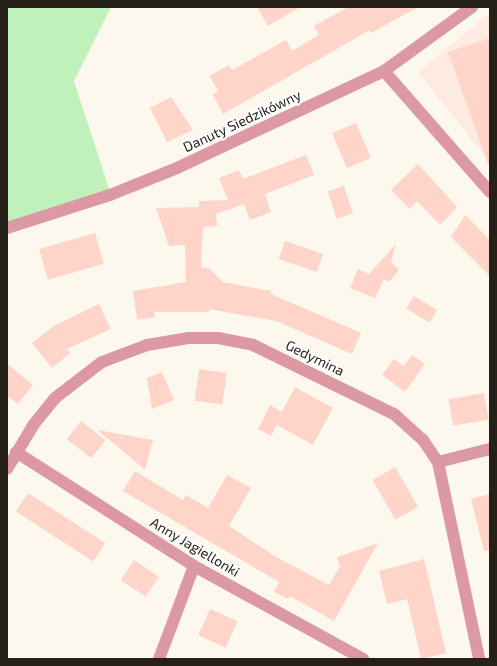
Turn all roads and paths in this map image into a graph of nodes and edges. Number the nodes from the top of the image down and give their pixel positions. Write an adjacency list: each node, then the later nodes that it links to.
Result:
1 (472, 7): 2 (street, Danuty Siedzikówny)
2 (384, 71): 3 (street); 4 (street, Danuty Siedzikówny)
3 (490, 192)
4 (7, 228)
5 (490, 449): 7 (street)
6 (16, 452): 7 (street, Gedymina); 8 (street, Gedymina); 9 (street, Anny Jagiellonki)
7 (438, 462): 12 (street, Gedymina)
8 (7, 469)
9 (194, 566): 10 (street); 11 (street, Anny Jagiellonki)
10 (159, 659)
11 (363, 659)
12 (479, 659)

